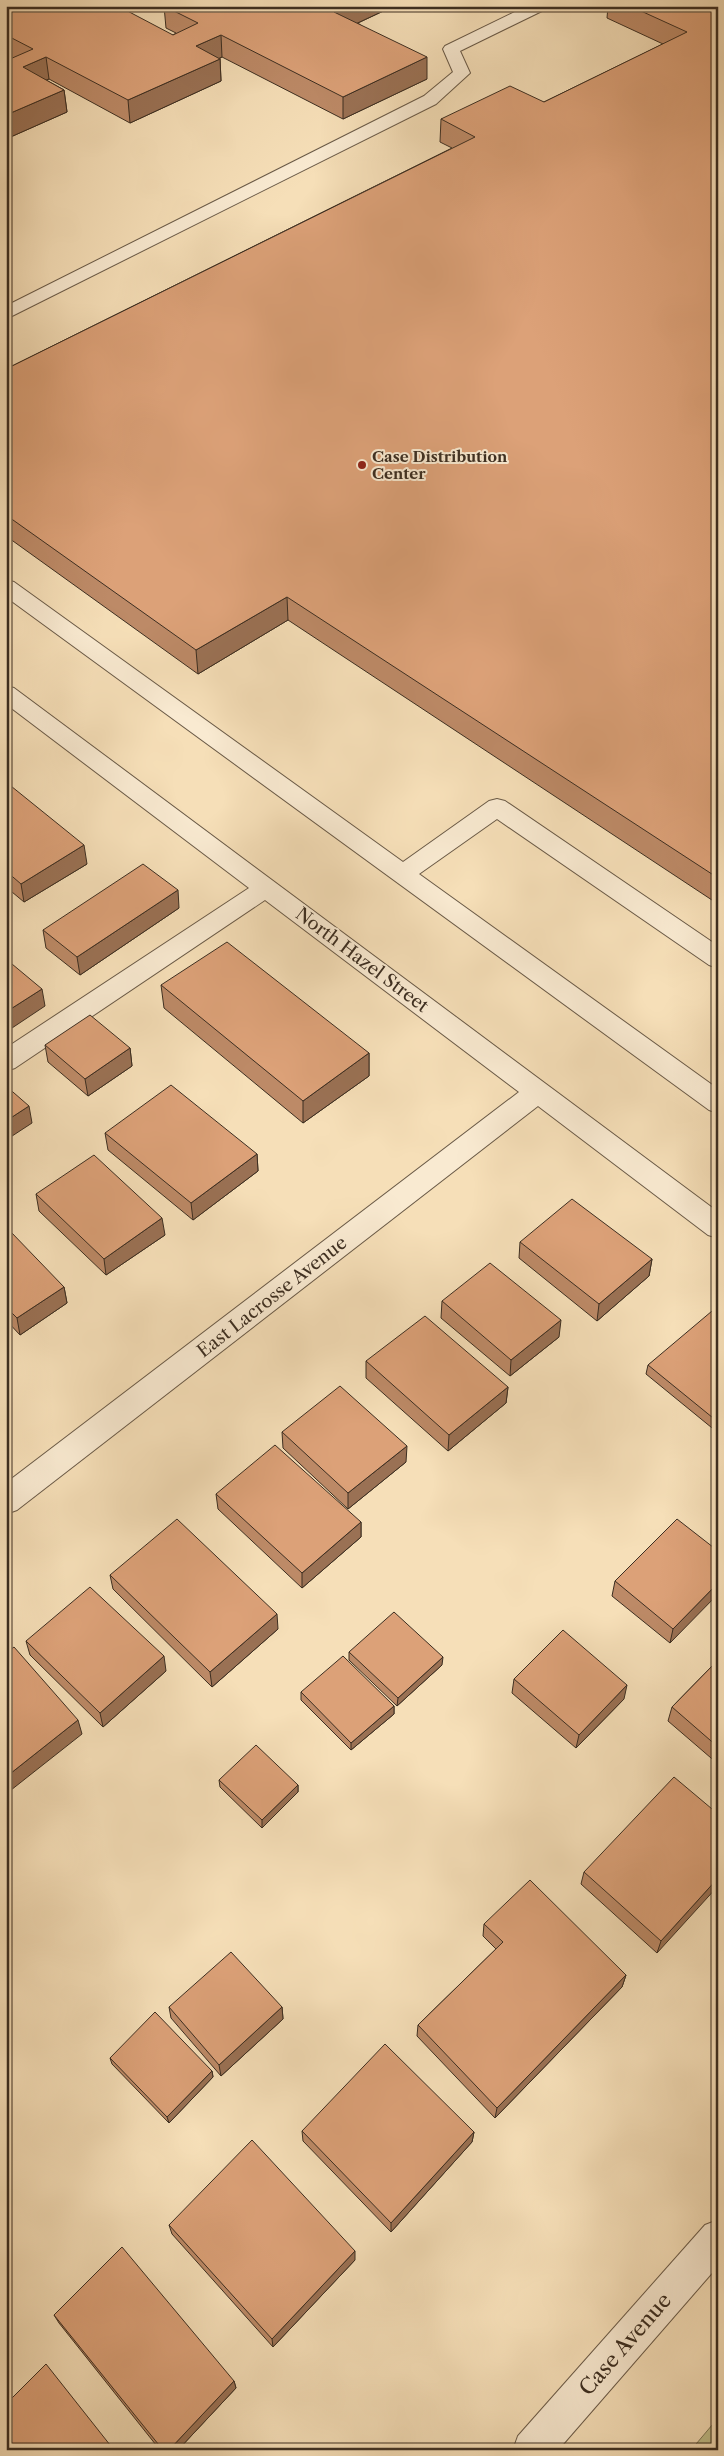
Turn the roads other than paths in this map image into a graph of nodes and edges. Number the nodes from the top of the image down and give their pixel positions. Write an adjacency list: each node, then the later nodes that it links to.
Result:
1 (540, 6): 2 (street)
2 (6, 314)
3 (6, 587): 6 (street)
4 (6, 693): 5 (street, North Hazel Street)
5 (17, 714): 7 (street, North Hazel Street)
6 (403, 874): 8 (street); 11 (street)
7 (266, 888): 9 (street); 10 (street, North Hazel Street)
8 (718, 959)
9 (6, 1061)
10 (538, 1092): 12 (street, North Hazel Street); 13 (street, East Lacrosse Avenue)
11 (718, 1103)
12 (718, 1227)
13 (6, 1502)
14 (718, 2238): 15 (street, Case Avenue)
15 (532, 2450)

